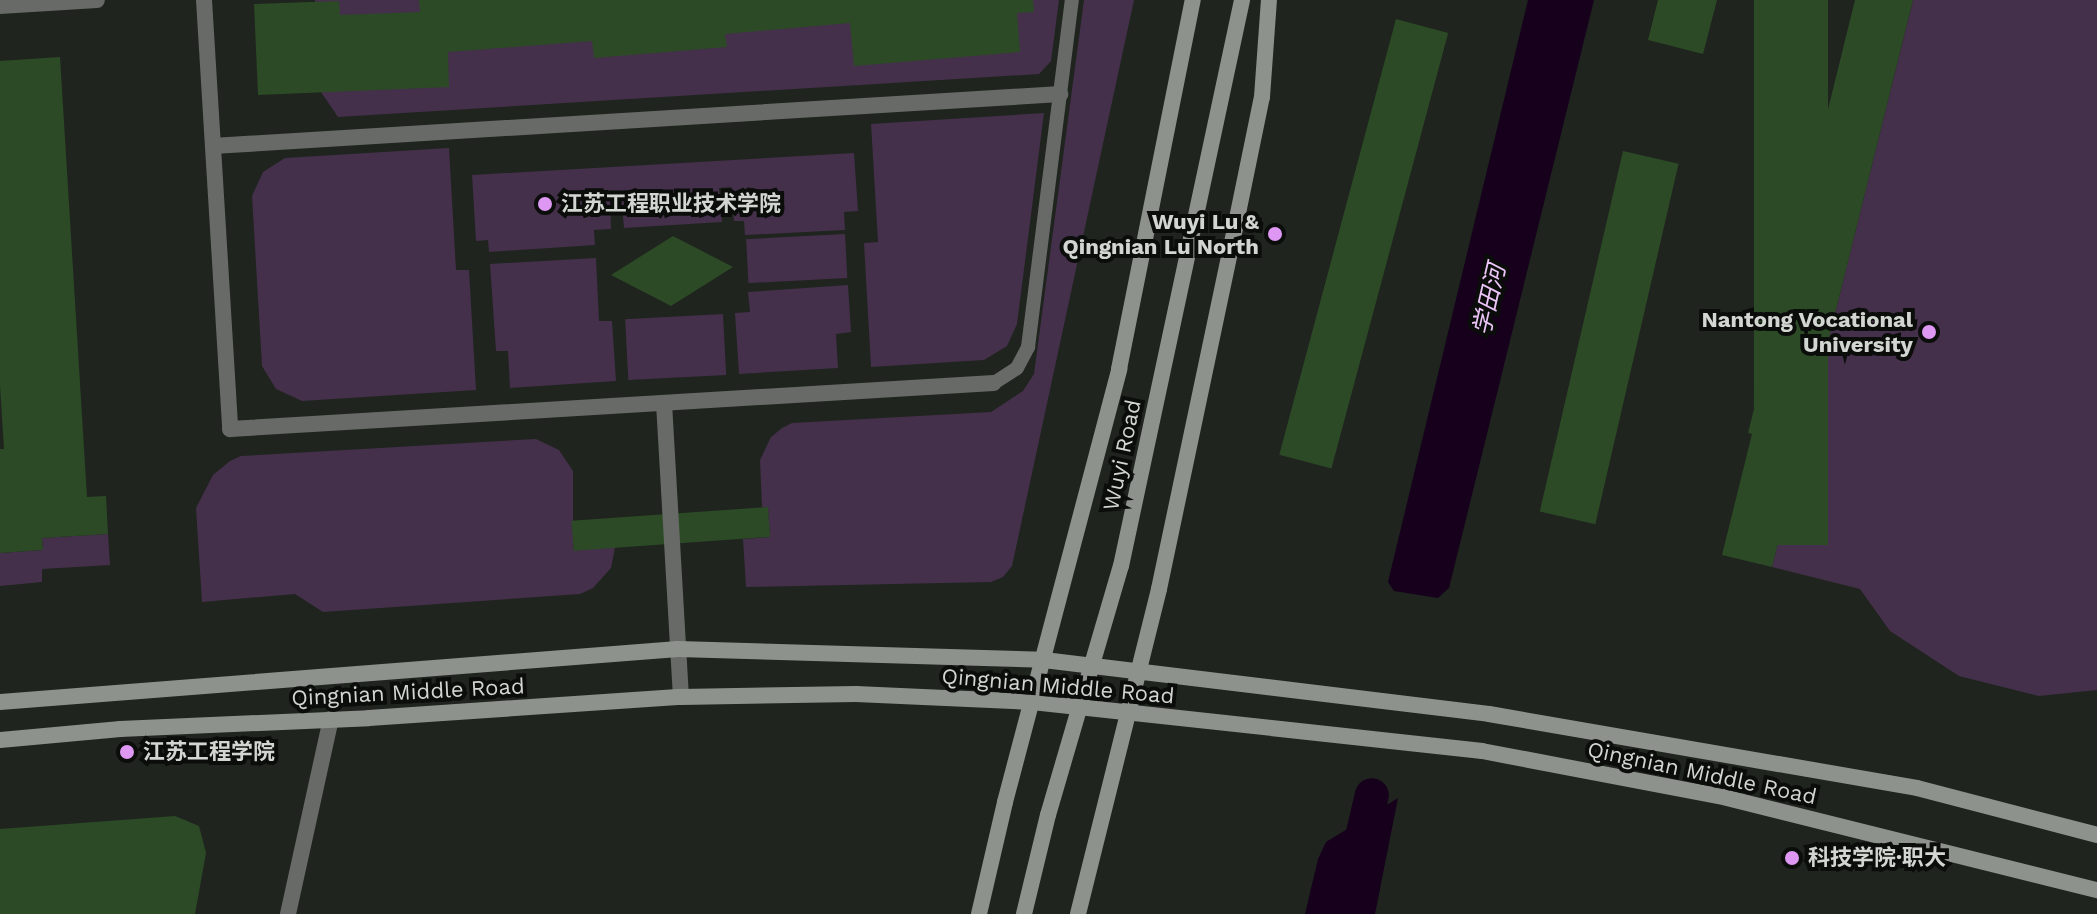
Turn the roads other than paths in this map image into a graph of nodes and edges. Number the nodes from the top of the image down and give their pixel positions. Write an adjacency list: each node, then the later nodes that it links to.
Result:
1 (97, 0): 7 (street)
2 (204, 0): 9 (street)
3 (1072, 0): 8 (lane)
4 (1193, 0): 13 (main road, Wuyi Road)
5 (1242, 0): 14 (main road, Wuyi Road)
6 (1269, 0): 15 (main road)
7 (0, 6)
8 (1060, 94): 9 (street); 10 (lane)
9 (213, 146): 11 (street)
10 (994, 383): 11 (street)
11 (664, 403): 12 (street)
12 (678, 649): 13 (main road, Qingnian Middle Road); 16 (street); 17 (main road, Qingnian Middle Road)
13 (1044, 660): 14 (main road, Qingnian Middle Road); 18 (main road, Wuyi Road)
14 (1092, 664): 15 (main road, Qingnian Middle Road); 19 (main road, Wuyi Road)
15 (1138, 670): 20 (main road); 23 (main road, Qingnian Middle Road)
16 (681, 697): 18 (main road, Qingnian Middle Road); 21 (main road, Qingnian Middle Road)
17 (0, 702)
18 (1032, 702): 19 (main road, Qingnian Middle Road); 26 (main road, Wuyi Road)
19 (1079, 706): 20 (main road, Qingnian Middle Road); 27 (main road, Wuyi Road)
20 (1130, 712): 24 (main road, Qingnian Middle Road); 28 (main road)
21 (331, 719): 22 (main road, Qingnian Middle Road); 25 (street)
22 (0, 740)
23 (2097, 835)
24 (2097, 890)
25 (288, 914)
26 (979, 914)
27 (1024, 914)
28 (1078, 914)

